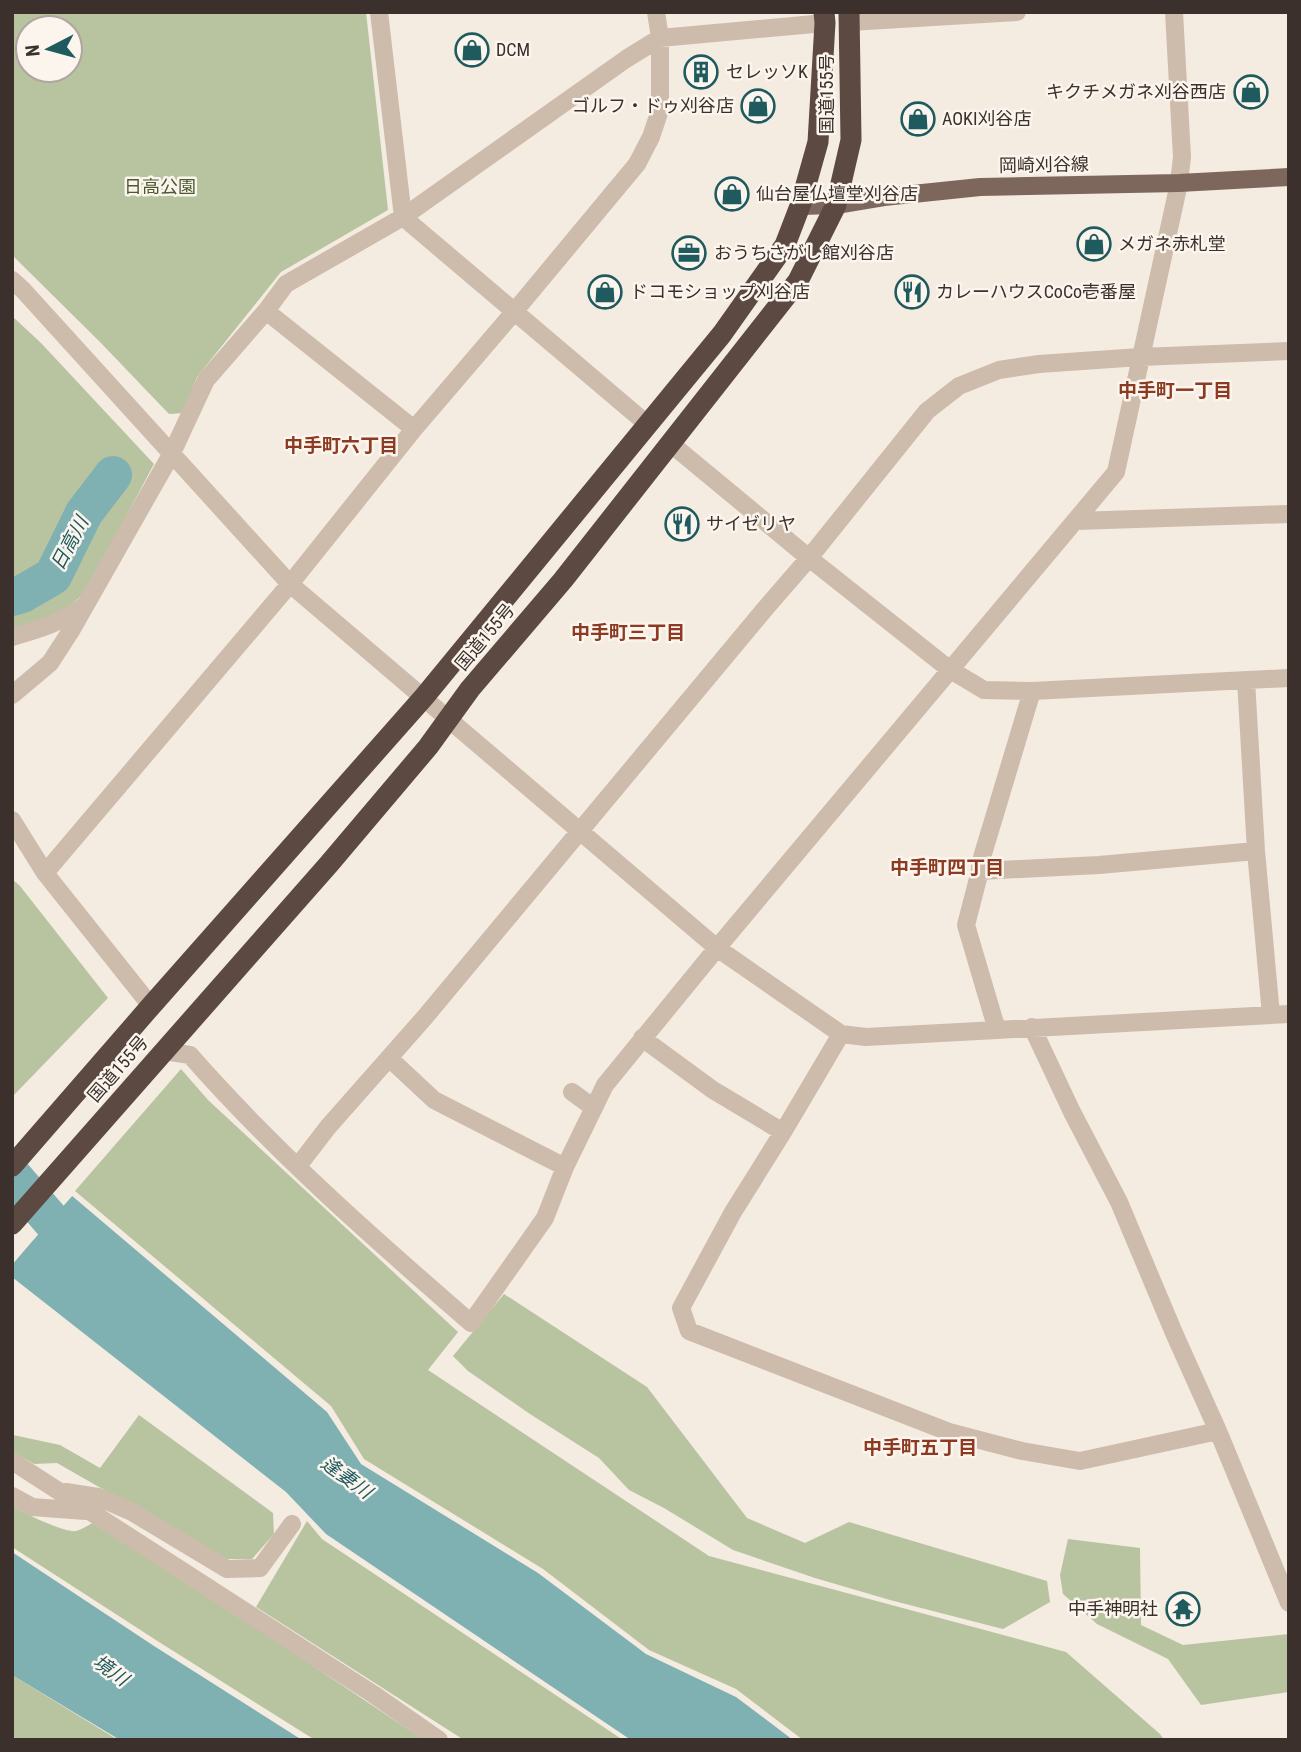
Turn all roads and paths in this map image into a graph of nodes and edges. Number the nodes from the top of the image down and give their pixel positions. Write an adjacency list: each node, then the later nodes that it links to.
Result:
1 (379, 12): 12 (street)
2 (656, 12): 7 (street)
3 (1015, 12): 5 (street)
4 (1174, 12): 9 (street)
5 (850, 17): 10 (highway, 国道155号)
6 (825, 18): 7 (street); 11 (highway, 国道155号)
7 (660, 38): 12 (street); 15 (street)
8 (1289, 177): 9 (main road, 岡崎刈谷線)
9 (1179, 183): 10 (main road, 岡崎刈谷線); 17 (street)
10 (836, 205): 11 (main road, 岡崎刈谷線); 20 (highway, 国道155号)
11 (800, 206): 18 (highway, 国道155号)
12 (403, 217): 14 (street); 15 (street)
13 (12, 280): 21 (street)
14 (266, 311): 19 (street); 21 (street)
15 (514, 312): 18 (street); 19 (street)
16 (1289, 351): 17 (street)
17 (1140, 357): 23 (street); 24 (street)
18 (647, 424): 33 (highway, 国道155号)
19 (414, 429): 25 (street)
20 (670, 443): 24 (street); 34 (highway, 国道155号)
21 (172, 453): 25 (street); 26 (street)
22 (1289, 514): 23 (street)
23 (1076, 521): 28 (street)
24 (809, 558): 28 (street); 36 (street)
25 (290, 584): 33 (street); 40 (street)
26 (87, 603): 27 (street); 32 (street)
27 (12, 638)
28 (949, 669): 31 (street); 41 (street)
29 (1289, 678): 30 (street)
30 (1246, 680): 31 (street); 38 (street)
31 (1032, 691): 39 (street)
32 (12, 695)
33 (424, 697): 34 (street); 42 (highway, 国道155号)
34 (449, 717): 36 (street); 48 (highway, 国道155号)
35 (12, 820): 40 (street)
36 (579, 831): 41 (street); 49 (street)
37 (12, 847): 40 (street)
38 (1256, 851): 39 (street); 43 (street)
39 (980, 871): 45 (street)
40 (45, 873): 42 (street)
41 (718, 947): 46 (street); 47 (street)
42 (145, 1013): 53 (highway, 国道155号)
43 (1280, 1014): 44 (street)
44 (1032, 1027): 45 (street); 57 (street)
45 (997, 1030): 46 (street)
46 (841, 1034): 52 (street)
47 (642, 1038): 51 (street); 52 (street)
48 (163, 1051): 54 (street); 56 (highway, 国道155号)
49 (389, 1058): 54 (street); 55 (street)
50 (572, 1092): 51 (street)
51 (594, 1108): 55 (street)
52 (783, 1132): 57 (street)
53 (12, 1166)
54 (298, 1166): 55 (street)
55 (565, 1167)
56 (12, 1224)
57 (1218, 1432): 63 (street)
58 (12, 1461): 59 (street)
59 (59, 1490): 61 (street); 62 (street)
60 (12, 1496): 61 (street)
61 (90, 1511): 64 (street)
62 (292, 1524)
63 (1289, 1603)
64 (439, 1740)

